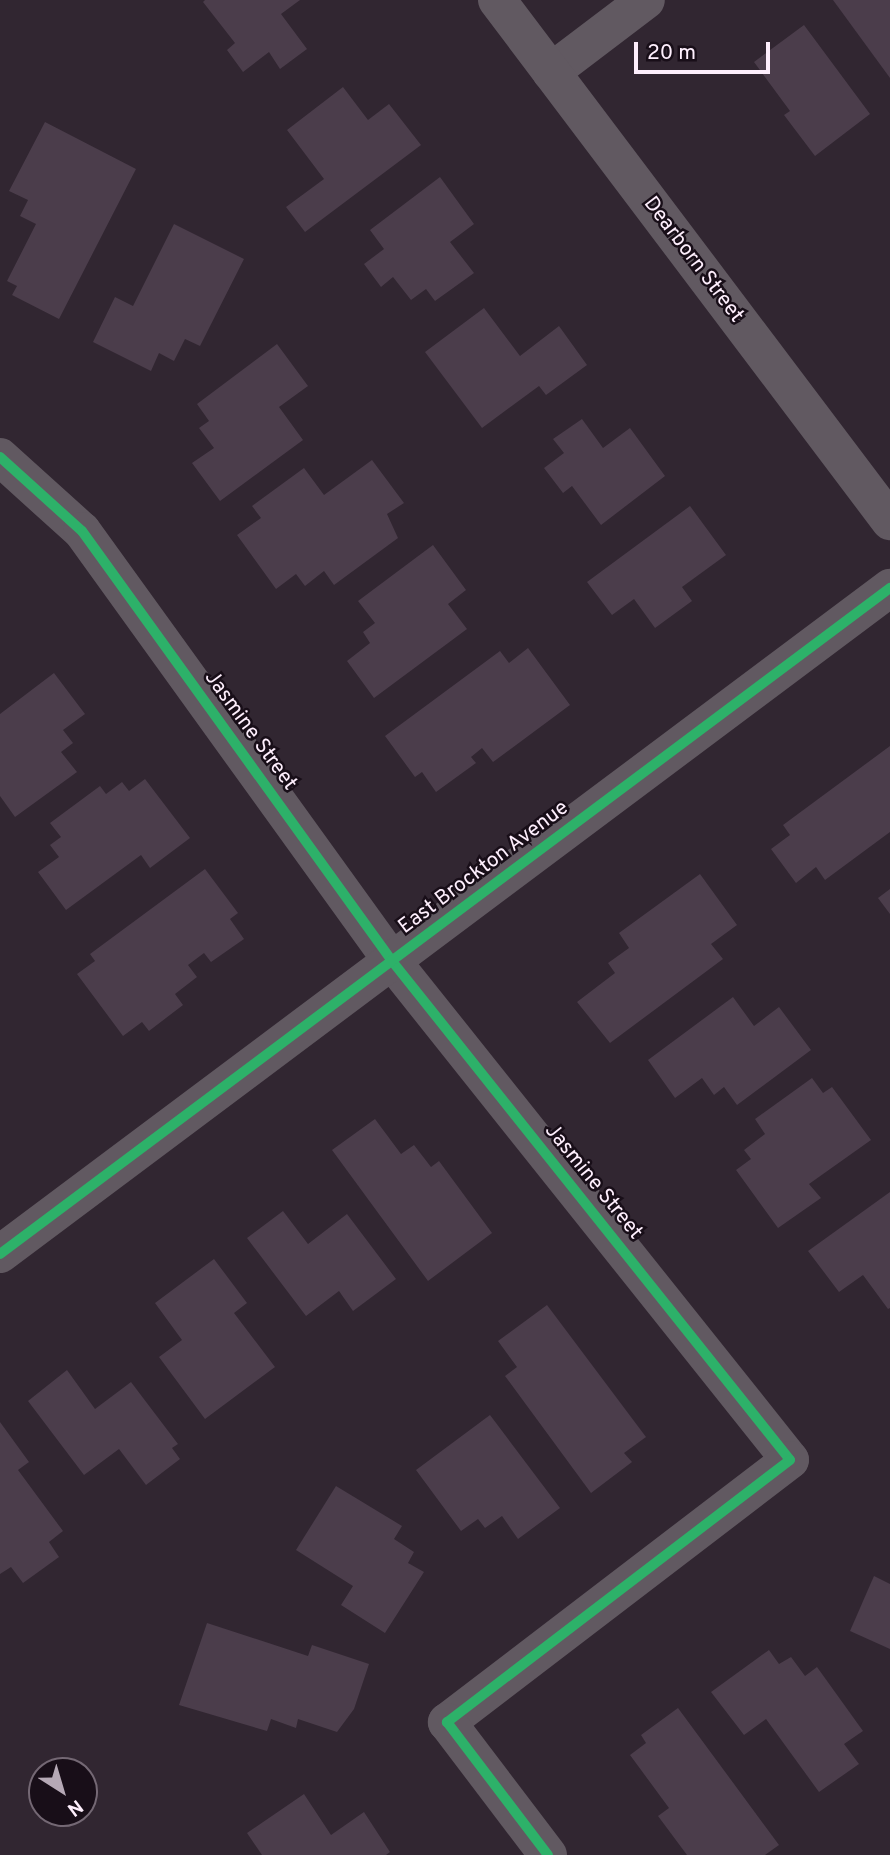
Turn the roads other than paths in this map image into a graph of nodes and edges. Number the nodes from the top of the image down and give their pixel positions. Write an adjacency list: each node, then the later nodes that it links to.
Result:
1 (497, 0): 3 (street, Dearborn Street)
2 (646, 0): 3 (street)
3 (551, 72): 5 (street, Dearborn Street)
4 (0, 457): 7 (street, Jasmine Street)
5 (890, 521)
6 (890, 588): 7 (street, East Brockton Avenue)
7 (392, 961): 8 (street, East Brockton Avenue); 9 (street, Jasmine Street)
8 (0, 1254)
9 (548, 1855)

